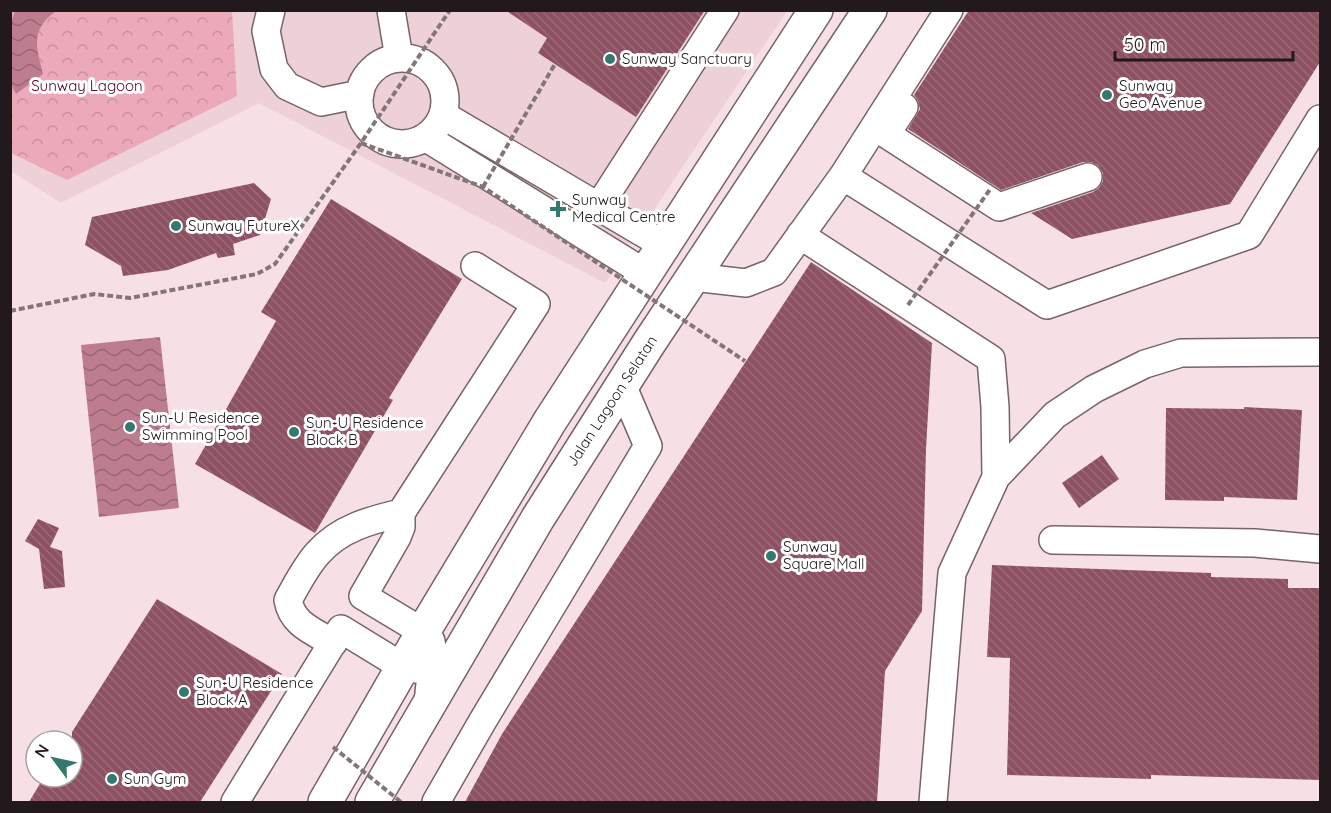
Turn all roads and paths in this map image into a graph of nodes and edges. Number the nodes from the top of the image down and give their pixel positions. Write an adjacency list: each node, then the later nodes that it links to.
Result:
1 (271, 10): 10 (street)
2 (391, 10): 8 (street)
3 (450, 10): 14 (path, bridge)
4 (725, 10): 19 (street)
5 (816, 10): 21 (main road)
6 (870, 10): 24 (main road, Jalan Lagoon Selatan)
7 (948, 12): 15 (street); 16 (street)
8 (399, 58): 10 (street); 11 (street)
9 (555, 64): 17 (path, bridge)
10 (360, 94): 13 (street)
11 (443, 115): 13 (street); 19 (street)
12 (1320, 119): 15 (street)
13 (425, 136): 23 (street)
14 (361, 143): 17 (path, bridge); 26 (path, bridge)
15 (843, 176): 20 (street)
16 (1088, 177)
17 (483, 187): 28 (path, bridge)
18 (991, 188): 25 (path, bridge)
19 (599, 206): 21 (street)
20 (800, 235): 24 (street); 25 (street)
21 (662, 244): 23 (main road)
22 (475, 266): 31 (street)
23 (645, 273): 36 (main road)
24 (693, 277): 29 (main road, Jalan Lagoon Selatan)
25 (909, 305): 30 (street)
26 (10, 311)
27 (1320, 352): 30 (street)
28 (745, 361)
29 (622, 385): 35 (main road, Jalan Lagoon Selatan); 43 (street)
30 (996, 477): 44 (street)
31 (401, 513): 34 (street); 36 (street)
32 (1053, 540): 33 (street)
33 (1320, 549)
34 (337, 636): 36 (street); 39 (street)
35 (468, 637): 36 (street); 37 (main road, Jalan Lagoon Selatan)
36 (419, 653): 37 (street); 40 (main road)
37 (428, 707): 41 (main road, Jalan Lagoon Selatan)
38 (333, 747): 42 (path, bridge)
39 (235, 802)
40 (325, 802)
41 (372, 802)
42 (401, 802)
43 (436, 802)
44 (933, 802)

